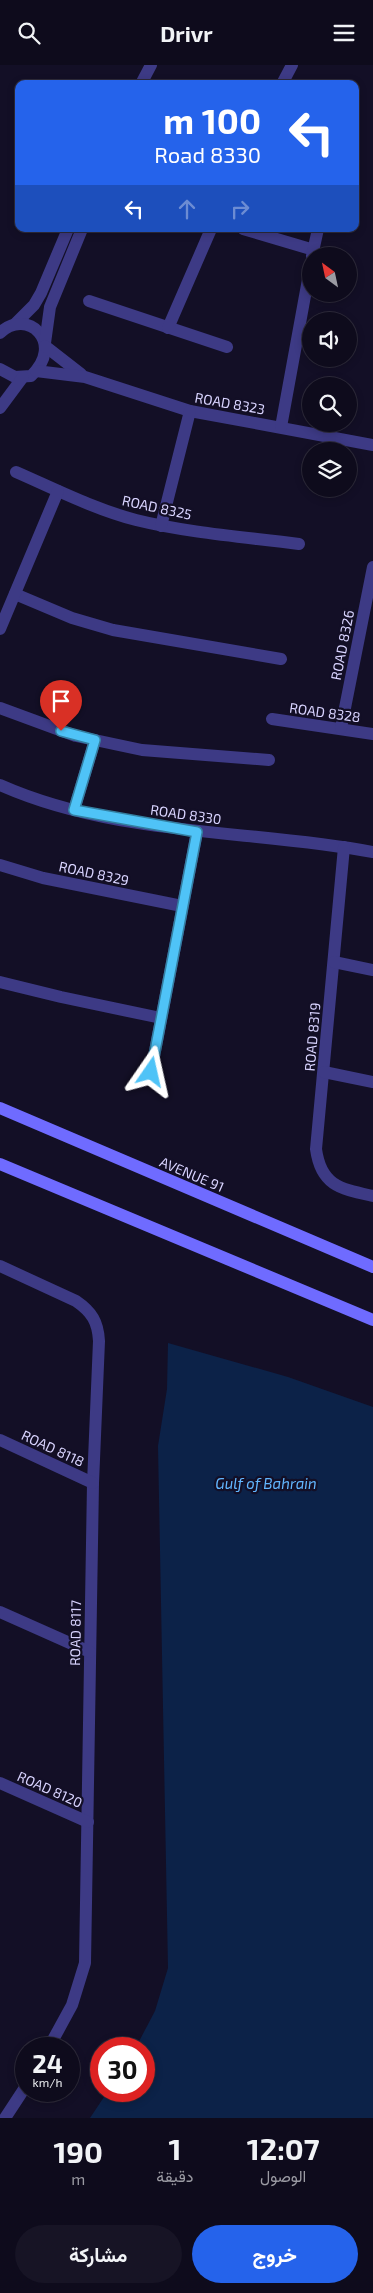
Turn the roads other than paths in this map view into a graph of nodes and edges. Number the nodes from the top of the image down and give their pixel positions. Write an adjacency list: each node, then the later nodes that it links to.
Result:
1 (151, 65): 3 (street)
2 (292, 65): 4 (street)
3 (143, 80)
4 (284, 80)
5 (67, 232): 14 (street)
6 (81, 232): 16 (street)
7 (210, 232): 15 (street)
8 (251, 232): 11 (street)
9 (317, 232): 10 (street)
10 (314, 247)
11 (302, 252)
12 (90, 301): 15 (street)
13 (303, 303): 24 (street)
14 (6, 327): 16 (street, ROAD 8323)
15 (168, 328): 17 (street)
16 (45, 344): 19 (street); 21 (street, ROAD 8323)
17 (227, 347)
18 (0, 369): 20 (street)
19 (36, 371): 20 (street); 21 (street, ROAD 8323)
20 (23, 377): 22 (street)
21 (85, 377): 23 (street, ROAD 8323)
22 (0, 408)
23 (190, 411): 24 (street, ROAD 8323); 28 (street)
24 (281, 427): 25 (street, ROAD 8323)
25 (373, 445)
26 (16, 472): 27 (street, ROAD 8325)
27 (58, 491): 28 (street, ROAD 8325); 31 (street)
28 (161, 526): 29 (street, ROAD 8325)
29 (299, 544)
30 (373, 567): 36 (street, ROAD 8326)
31 (14, 594): 32 (street); 33 (street)
32 (0, 629)
33 (281, 659)
34 (0, 708): 38 (street)
35 (272, 719): 36 (street, ROAD 8328)
36 (341, 728): 37 (street, ROAD 8328)
37 (373, 735)
38 (95, 740): 39 (street); 41 (street)
39 (269, 760)
40 (0, 785): 41 (street, ROAD 8330)
41 (74, 810): 42 (street, ROAD 8330)
42 (197, 832): 43 (street, ROAD 8330); 46 (street)
43 (344, 847): 44 (street, ROAD 8330); 47 (street, ROAD 8319)
44 (373, 852)
45 (0, 865): 46 (street, ROAD 8329)
46 (182, 906): 50 (street)
47 (334, 962): 48 (street); 52 (street, ROAD 8319)
48 (373, 970)
49 (0, 982): 50 (street)
50 (161, 1017): 51 (street)
51 (151, 1072)
52 (324, 1072): 53 (street); 56 (street, ROAD 8319)
53 (373, 1082)
54 (0, 1108): 58 (street, AVENUE 91)
55 (0, 1164): 59 (street)
56 (373, 1196)
57 (0, 1267): 61 (street, ROAD 8117)
58 (373, 1267)
59 (373, 1320)
60 (0, 1441): 61 (street, ROAD 8118)
61 (93, 1483): 63 (street, ROAD 8117)
62 (0, 1612): 63 (street)
63 (90, 1652): 65 (street, ROAD 8117)
64 (0, 1783): 65 (street, ROAD 8120)
65 (88, 1822): 66 (street, ROAD 8117)
66 (55, 2037)
67 (16, 2102): 68 (street)
68 (5, 2118)

